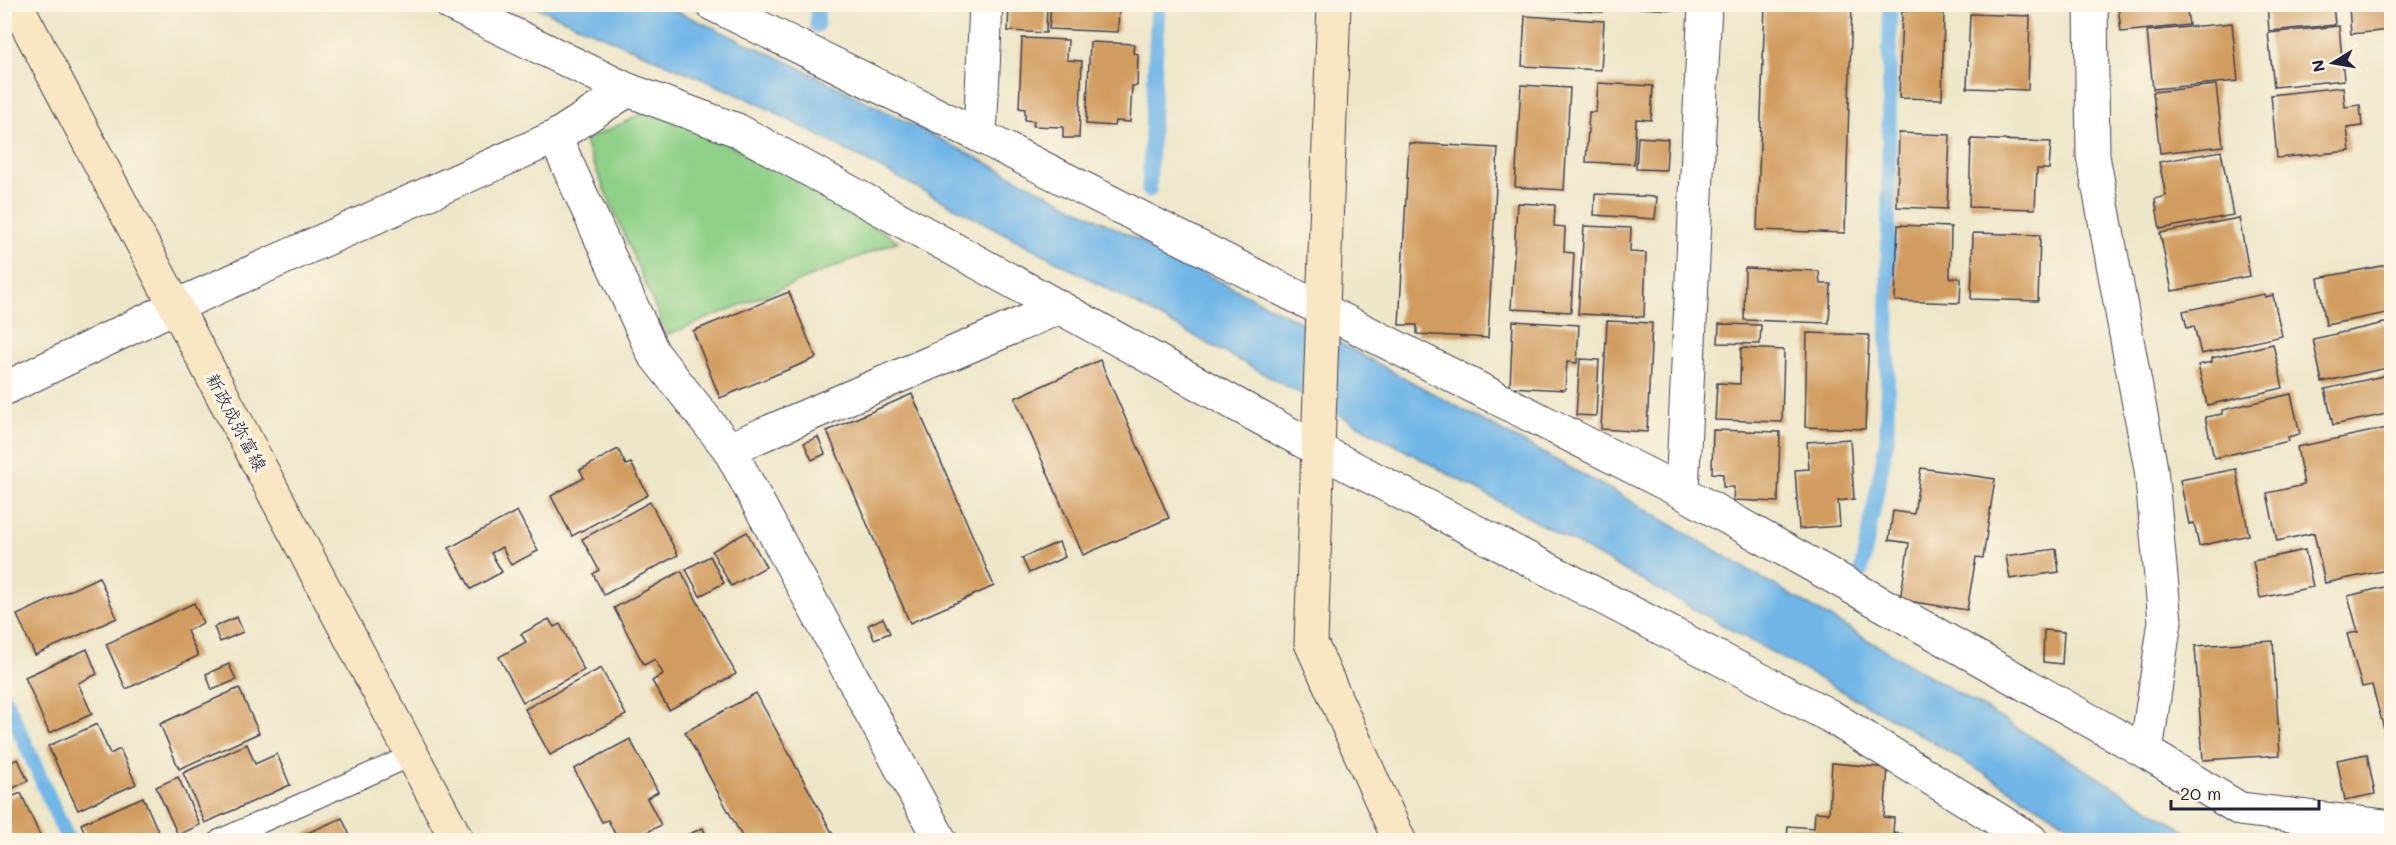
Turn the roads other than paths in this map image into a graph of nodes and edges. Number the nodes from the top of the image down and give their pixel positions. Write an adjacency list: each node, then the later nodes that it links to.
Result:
1 (16, 4): 11 (main road, 新政成弥富線)
2 (451, 4): 8 (street)
3 (712, 4): 9 (street)
4 (986, 4): 9 (street)
5 (1334, 4): 13 (main road)
6 (1705, 4): 17 (street)
7 (2091, 4): 18 (street)
8 (628, 90): 10 (street); 12 (street)
9 (980, 136): 13 (street)
10 (555, 137): 11 (street); 15 (street)
11 (176, 306): 14 (street); 19 (main road, 新政成弥富線)
12 (1058, 309): 15 (street); 16 (street)
13 (1324, 312): 16 (main road); 17 (street)
14 (4, 389)
15 (729, 449): 23 (street)
16 (1319, 450): 24 (main road); 25 (street)
17 (1682, 492): 18 (street)
18 (2146, 752): 20 (street)
19 (411, 756): 21 (lane); 22 (main road, 新政成弥富線)
20 (2391, 827)
21 (220, 840)
22 (457, 840)
23 (940, 840)
24 (1399, 840)
25 (2031, 840)

